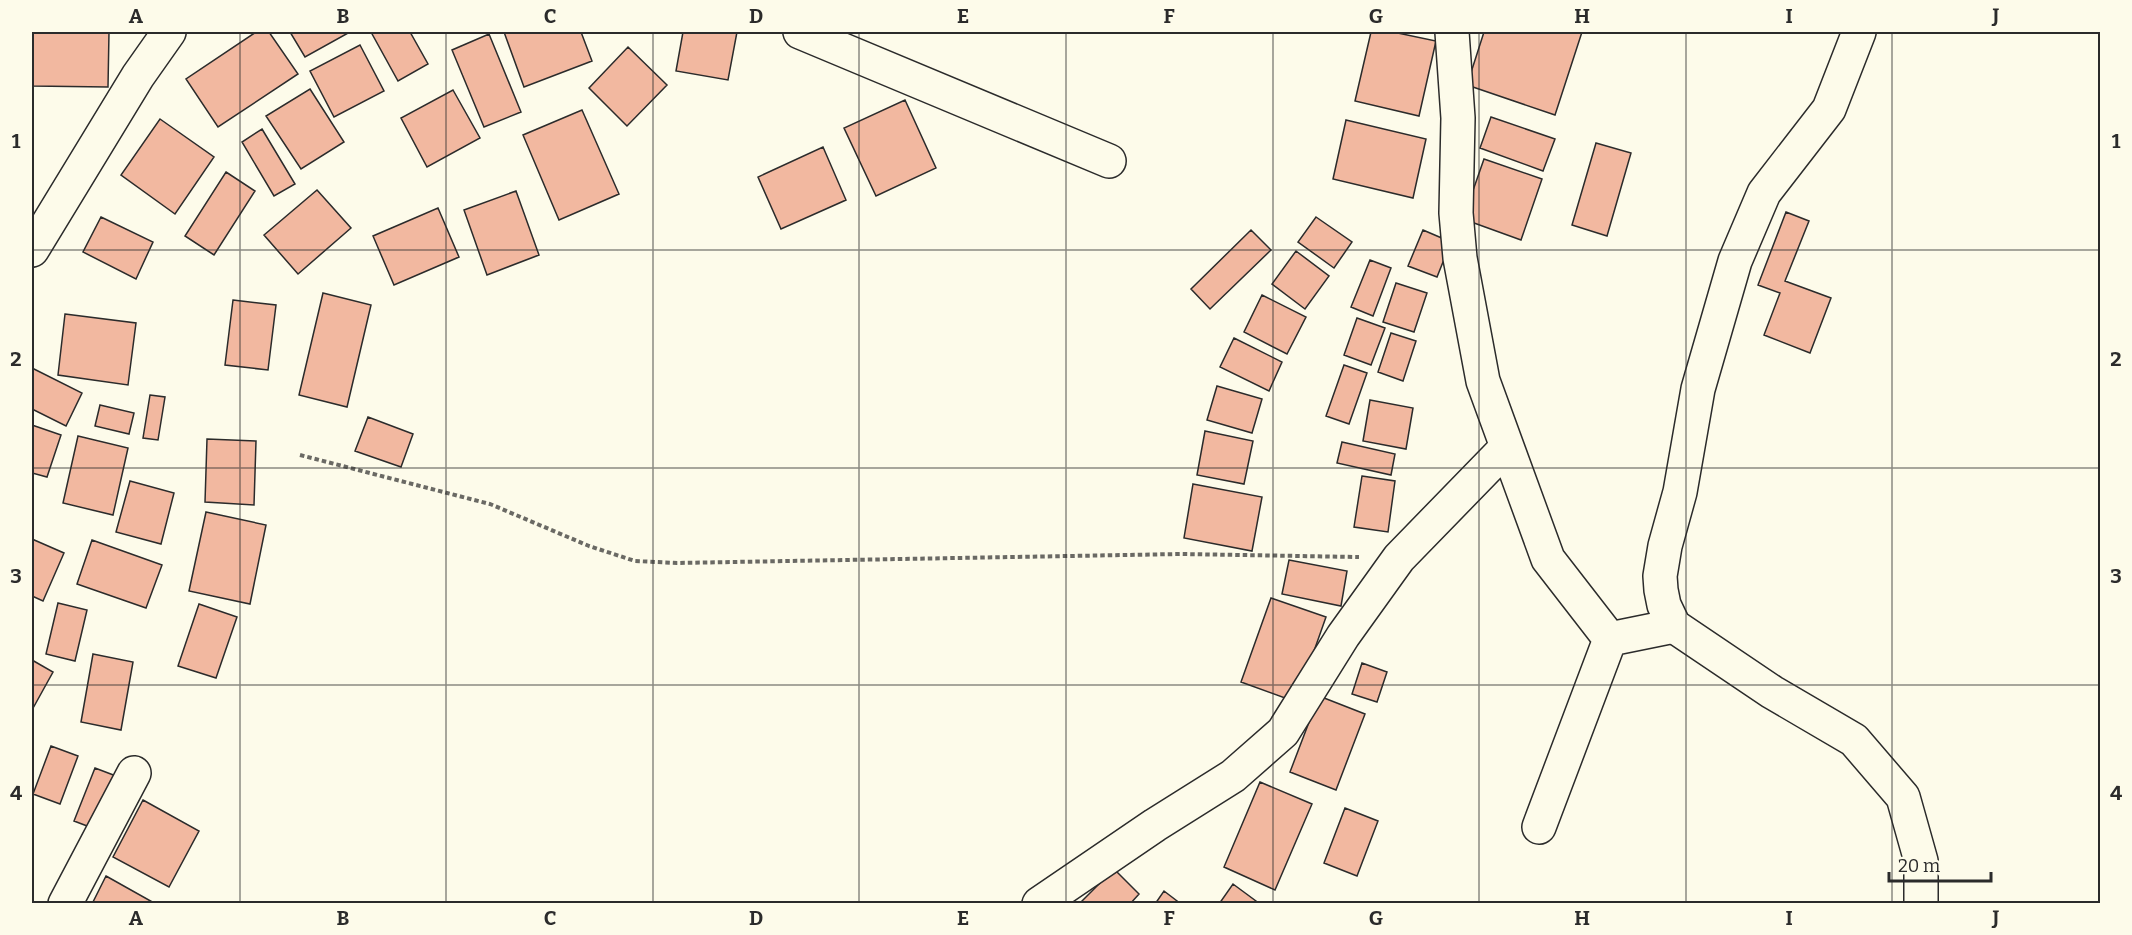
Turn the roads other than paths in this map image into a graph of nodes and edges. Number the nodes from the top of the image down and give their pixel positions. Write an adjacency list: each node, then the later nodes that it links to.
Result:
1 (169, 32): 6 (street)
2 (800, 32): 5 (street)
3 (1452, 32): 7 (street)
4 (1859, 32): 8 (street)
5 (1109, 161)
6 (32, 250)
7 (1507, 447): 9 (street); 13 (street)
8 (1674, 626): 9 (street); 14 (street)
9 (1610, 639): 11 (street)
10 (134, 773): 12 (street)
11 (1539, 827)
12 (65, 903)
13 (1040, 903)
14 (1921, 903)

